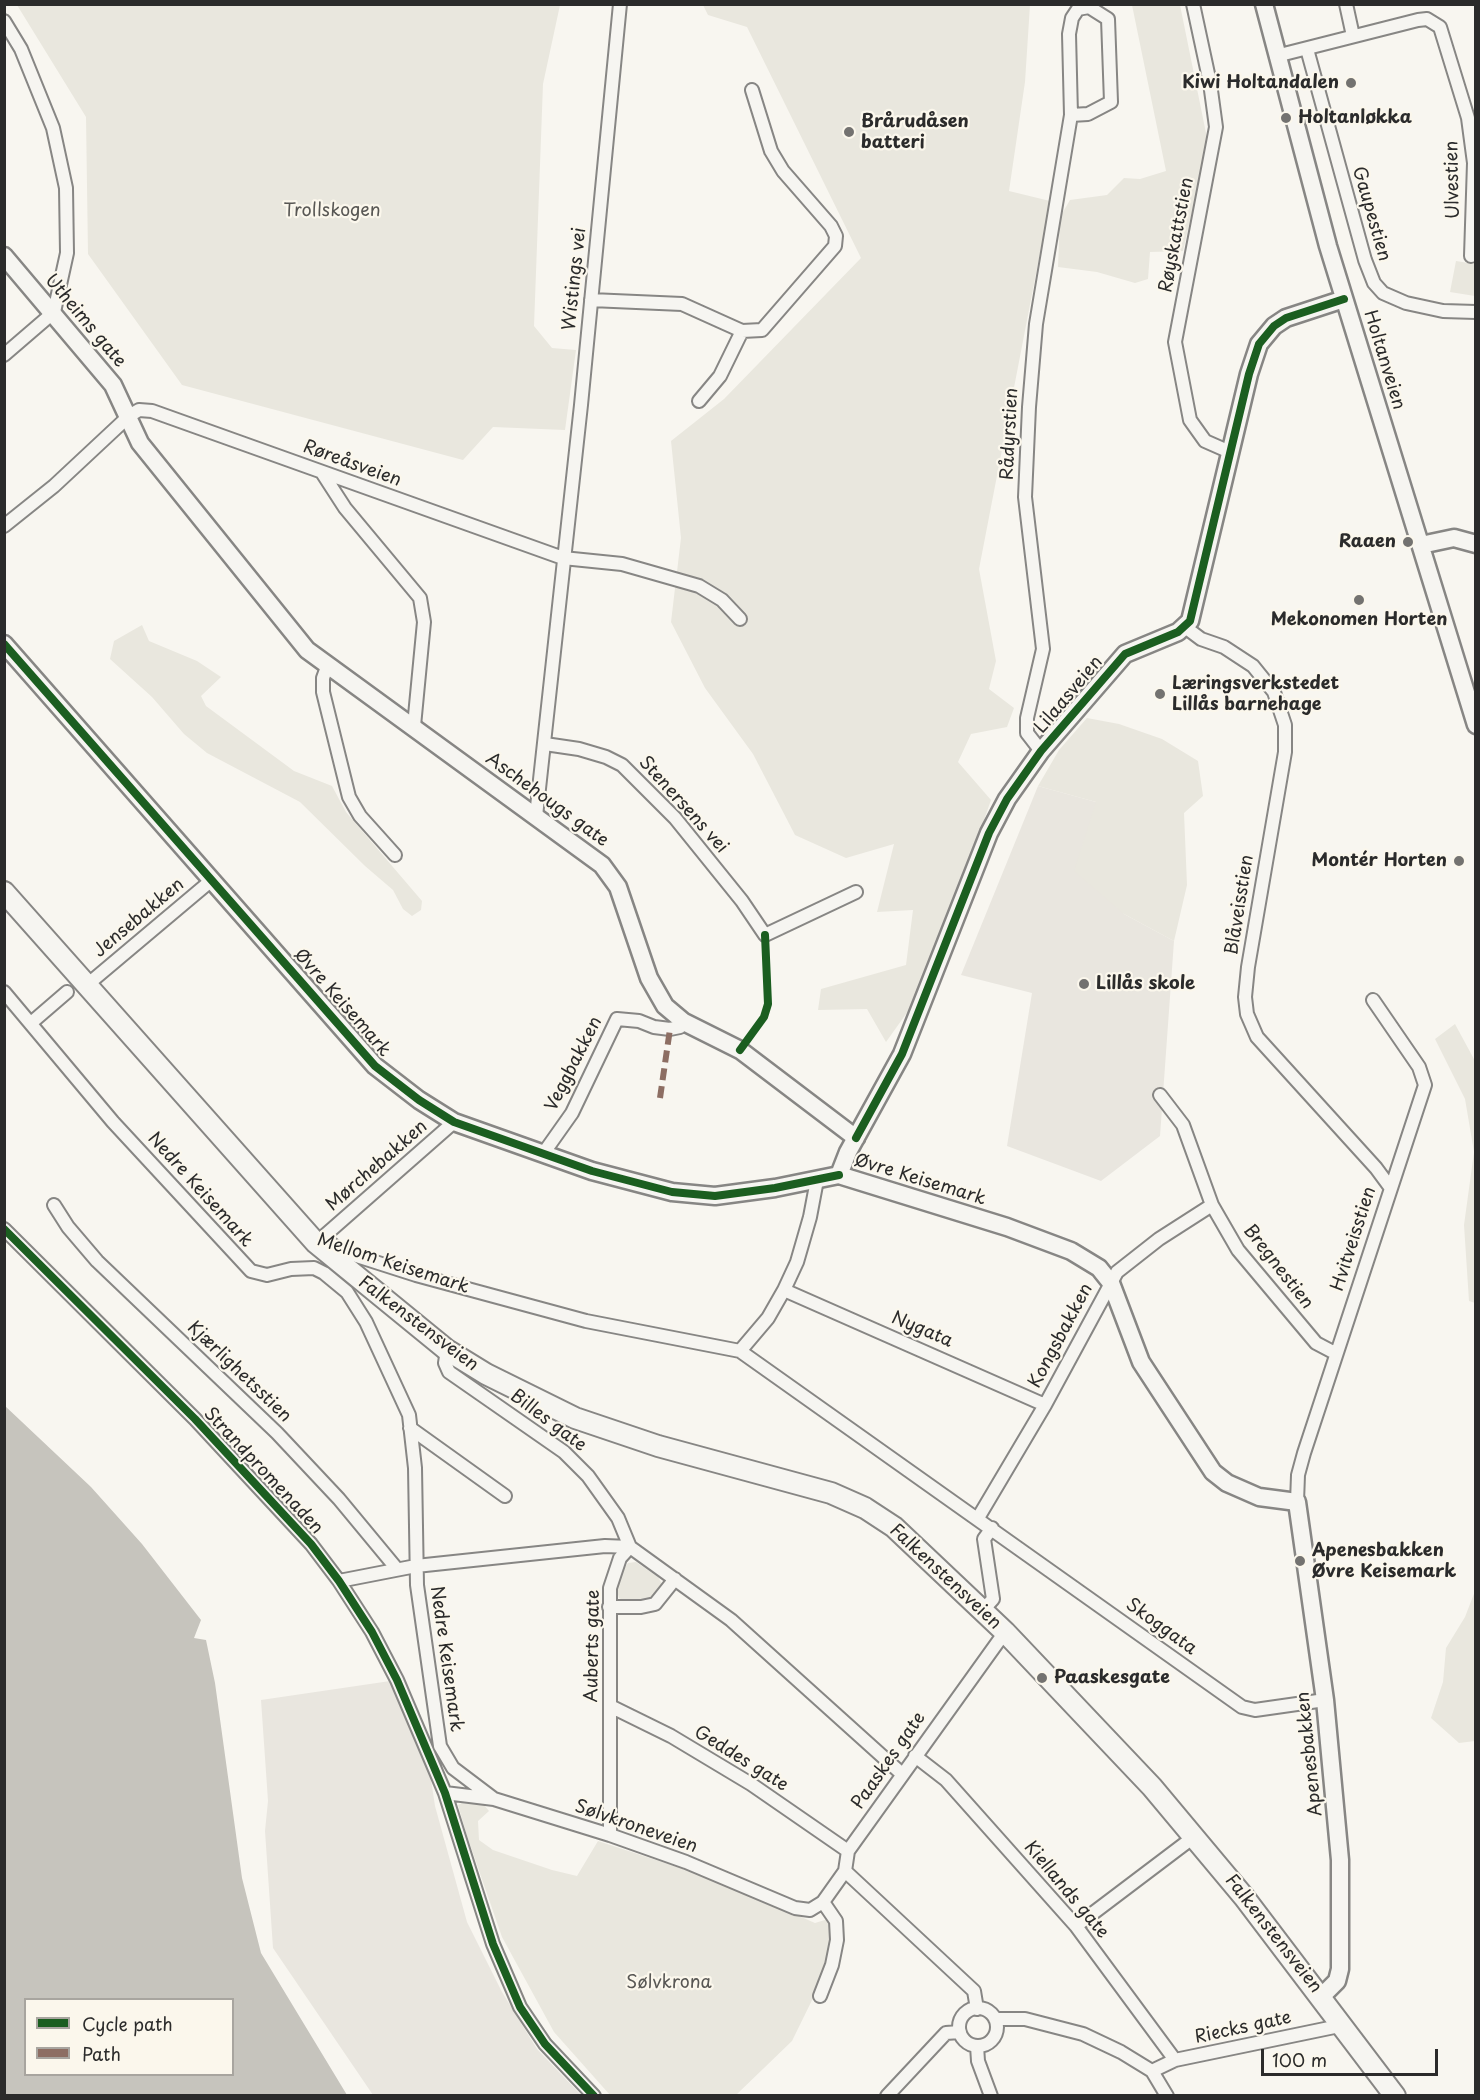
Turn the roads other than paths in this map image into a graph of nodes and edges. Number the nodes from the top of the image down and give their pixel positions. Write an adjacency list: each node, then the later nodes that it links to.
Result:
1 (620, 4): 14 (street, Wistings vei)
2 (1193, 4): 21 (street, Røyskattstien)
3 (1264, 4): 8 (main road, Holtanveien)
4 (1346, 4): 6 (street)
5 (4, 21): 15 (street)
6 (1353, 36): 7 (street, Ulvestien); 12 (street, Ulvestien)
7 (1307, 49): 8 (street, Ulvestien); 16 (street, Gaupestien)
8 (1276, 56): 13 (main road, Holtanveien)
9 (752, 90): 17 (street)
10 (1071, 115): 10 (street, Rådyrstien); 34 (street, Rådyrstien)
11 (4, 256): 15 (main road, Utheims gate)
12 (1471, 256)
13 (1344, 299): 21 (main road); 25 (main road, Holtanveien)
14 (591, 300): 17 (street); 26 (street, Wistings vei)
15 (54, 312): 18 (street); 20 (main road, Utheims gate)
16 (1476, 312)
17 (742, 331): 19 (street)
18 (4, 355)
19 (699, 400)
20 (129, 416): 22 (street, Røreåsveien); 23 (street); 30 (main road, Aschehougs gate)
21 (1230, 452): 28 (main road)
22 (323, 474): 26 (street, Røreåsveien); 32 (street)
23 (4, 526)
24 (1476, 544): 25 (main road)
25 (1421, 545): 31 (main road, Holtanveien)
26 (563, 558): 27 (street); 33 (street, Wistings vei)
27 (740, 619)
28 (1185, 627): 34 (main road, Lilaasveien); 52 (street, Blåveisstien)
29 (4, 644): 37 (main road, Øvre Keisemark)
30 (327, 667): 32 (main road, Aschehougs gate); 36 (street)
31 (1476, 725)
32 (414, 726): 35 (main road, Aschehougs gate)
33 (545, 744): 35 (street, Wistings vei); 39 (street, Stenersens vei)
34 (1041, 751): 48 (main road, Lilaasveien)
35 (536, 816): 44 (main road, Aschehougs gate)
36 (395, 855)
37 (213, 879): 40 (street, Jensebakken); 47 (main road, Øvre Keisemark)
38 (4, 892): 40 (main road, Mellom Keisemark)
39 (856, 892)
40 (87, 985): 56 (main road, Mellom Keisemark)
41 (4, 992): 45 (street, Nedre Keisemark)
42 (67, 992): 45 (street)
43 (1373, 1000): 52 (street, Hvitveisstien)
44 (684, 1022): 48 (main road, Aschehougs gate); 49 (street, Veggbakken)
45 (31, 1023): 63 (street, Nedre Keisemark)
46 (1160, 1095): 54 (street, Bregnestien)
47 (454, 1122): 49 (main road, Øvre Keisemark); 56 (street, Mørchebakken)
48 (856, 1138): 50 (main road, Lilaasveien)
49 (543, 1154): 51 (main road, Øvre Keisemark)
50 (839, 1175): 51 (main road, Øvre Keisemark); 57 (main road, Øvre Keisemark)
51 (817, 1180): 58 (street)
52 (1390, 1187): 61 (street, Hvitveisstien)
53 (54, 1204): 70 (street, Kjærlighetsstien)
54 (1212, 1204): 57 (street, Kongsbakken); 61 (street, Bregnestien)
55 (4, 1229): 72 (street, Strandpromenaden)
56 (320, 1240): 59 (main road, Falkenstensveien); 60 (street, Mellom Keisemark)
57 (1111, 1282): 62 (street, Kongsbakken); 65 (main road, Øvre Keisemark)
58 (784, 1290): 60 (street); 62 (street, Nygata)
59 (447, 1350): 68 (street, Billes gate); 74 (main road, Falkenstensveien)
60 (740, 1351): 66 (street, Skoggata)
61 (1335, 1353): 65 (street, Hvitveisstien)
62 (1045, 1405): 66 (street, Kongsbakken)
63 (410, 1428): 64 (street); 69 (street, Nedre Keisemark)
64 (505, 1496)
65 (1297, 1502): 76 (main road, Apenesbakken)
66 (978, 1518): 67 (street, Skoggata)
67 (992, 1528): 74 (street); 76 (street, Skoggata)
68 (630, 1547): 69 (street); 71 (street); 73 (street, Auberts gate)
69 (416, 1566): 70 (street); 81 (street, Nedre Keisemark)
70 (397, 1569): 72 (street)
71 (675, 1580): 73 (street); 79 (street)
72 (339, 1581): 80 (street, Strandpromenaden)
73 (609, 1607): 77 (street, Auberts gate)
74 (983, 1610): 75 (main road, Falkenstensveien)
75 (1005, 1632): 78 (street, Paaskes gate); 83 (main road, Falkenstensveien)
76 (1325, 1700): 90 (main road, Apenesbakken)
77 (610, 1706): 82 (street, Auberts gate); 84 (street, Geddes gate)
78 (915, 1755): 79 (street, Paaskes gate); 88 (street, Kiellands gate)
79 (902, 1774): 84 (street, Paaskes gate)
80 (445, 1793): 81 (street, Sølvkroneveien); 98 (street, Strandpromenaden)
81 (494, 1799): 82 (street, Sølvkroneveien)
82 (610, 1835): 87 (street, Sølvkroneveien)
83 (1195, 1836): 88 (street); 90 (main road, Falkenstensveien)
84 (848, 1851): 85 (street, Paaskes gate)
85 (845, 1870): 86 (street, Paaskes gate); 91 (street)
86 (823, 1902): 87 (street, Paaskes gate); 89 (street)
87 (810, 1910)
88 (1076, 1926): 96 (street, Kiellands gate)
89 (820, 1996)
90 (1322, 1996): 93 (main road, Falkenstensveien)
91 (977, 2009): 92 (street); 94 (street)
92 (994, 2019): 95 (street); 97 (street)
93 (1344, 2025): 96 (street, Riecks gate); 102 (main road, Falkenstensveien)
94 (960, 2032): 95 (street); 99 (street)
95 (977, 2046): 100 (street)
96 (1175, 2060): 97 (street, Riecks gate)
97 (1152, 2072): 101 (street)
98 (594, 2096)
99 (887, 2096)
100 (992, 2096)
101 (1167, 2096)
102 (1395, 2096)

